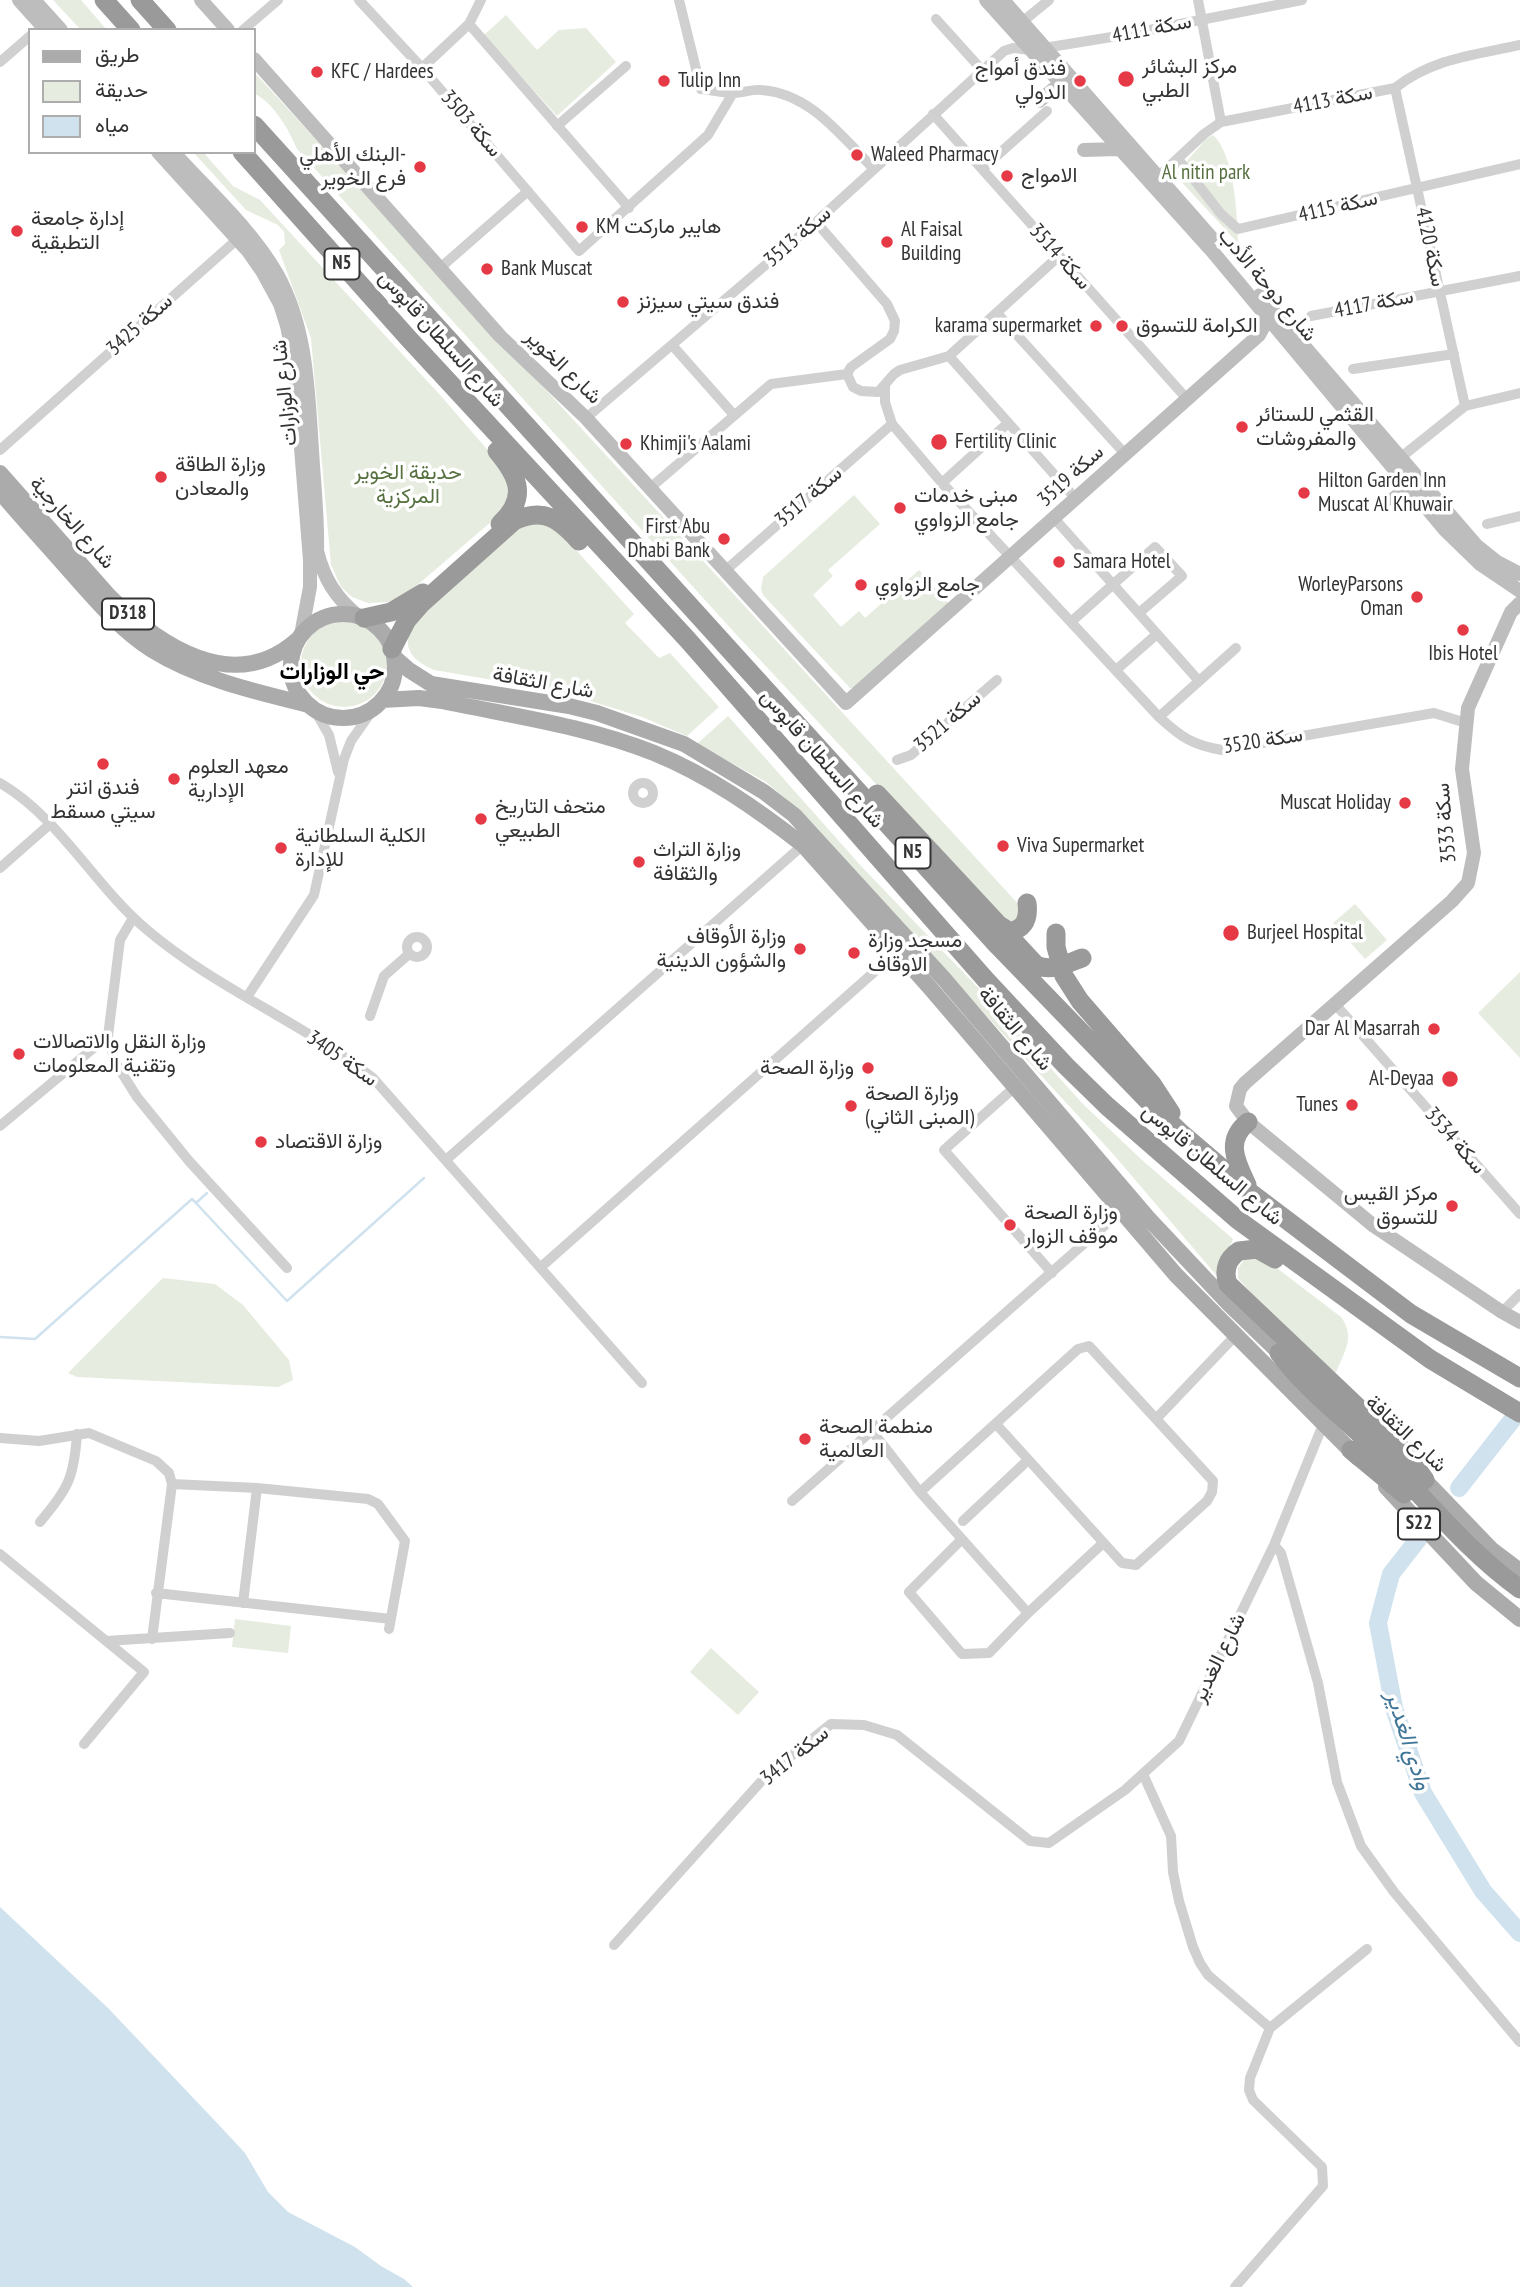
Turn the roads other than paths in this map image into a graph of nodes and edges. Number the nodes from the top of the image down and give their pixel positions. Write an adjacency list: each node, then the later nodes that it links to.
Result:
1 (19, 0): 20 (street)
2 (34, 0): 22 (street)
3 (104, 0): 23 (highway)
4 (140, 0): 24 (highway)
5 (201, 0): 25 (street)
6 (278, 0): 26 (street)
7 (359, 0): 34 (street, سكة 3503)
8 (481, 0): 18 (street)
9 (679, 0): 38 (street)
10 (986, 0): 19 (street, شارع دوحة الأدب)
11 (1003, 0): 17 (street, شارع دوحة الأدب)
12 (1049, 0): 17 (street)
13 (1198, 0): 16 (street)
14 (1302, 0): 16 (street, سكة 4111)
15 (936, 19): 35 (street)
16 (1203, 20): 29 (street, سكة 4111); 41 (street)
17 (1022, 22): 29 (street, شارع دوحة الأدب)
18 (469, 24): 34 (street); 42 (street)
19 (1007, 24): 29 (street, شارع دوحة الأدب); 30 (street)
20 (41, 28): 21 (street)
21 (56, 28)
22 (57, 28)
23 (129, 28)
24 (165, 28)
25 (226, 28)
26 (245, 28)
27 (28, 38): 32 (street)
28 (1520, 45): 37 (street, سكة 4113)
29 (1037, 49): 30 (street); 36 (street, شارع دوحة الأدب); 53 (street, شارع دوحة الأدب)
30 (1004, 51): 35 (street, سكة 3513)
31 (256, 60): 60 (street, شارع الخوير)
32 (0, 62)
33 (626, 66): 42 (street)
34 (422, 68): 55 (street, سكة 3503)
35 (982, 70): 40 (street, سكة 3513)
36 (1060, 84): 39 (street); 44 (street, شارع دوحة الأدب)
37 (1395, 88): 41 (street, سكة 4113); 54 (street, سكة 4120)
38 (733, 93): 51 (street); 56 (street)
39 (1043, 106): 52 (street)
40 (933, 114): 51 (street, سكة 3513); 52 (street, سكة 3514)
41 (1221, 121): 49 (street, سكة 4113)
42 (557, 126): 56 (street)
43 (256, 127): 111 (highway, شارع السلطان قابوس / N5)
44 (1117, 149): 45 (street); 65 (street, شارع دوحة الأدب)
45 (1084, 150)
46 (161, 154): 58 (street, شارع الوزارات)
47 (175, 154): 61 (street, شارع الوزارات)
48 (244, 154): 74 (highway, شارع السلطان قابوس / N5)
49 (1178, 159): 53 (street, سكة 4113); 54 (street, سكة 4115)
50 (1520, 164): 54 (street, سكة 4115)
51 (874, 169): 57 (street, سكة 3513)
52 (982, 169): 59 (street, سكة 3514)
53 (1159, 176): 85 (street, شارع دوحة الأدب)
54 (1418, 189): 63 (street, سكة 4120)
55 (528, 191): 56 (street, سكة 3503); 60 (street)
56 (629, 208)
57 (816, 222): 69 (street, سكة 3513); 73 (street)
58 (237, 238): 61 (street); 83 (street, سكة 3425); 107 (street, شارع الوزارات)
59 (1059, 256): 64 (street); 77 (street, سكة 3514)
60 (440, 268): 80 (street, شارع الخوير)
61 (277, 274): 104 (street, شارع الوزارات)
62 (1520, 276): 63 (street, سكة 4117)
63 (1439, 292): 66 (street, سكة 4117); 70 (street, سكة 4120)
64 (997, 313): 71 (street); 84 (street)
65 (1265, 316): 67 (street); 68 (street, شارع دوحة الأدب)
66 (1311, 316)
67 (1259, 335): 68 (street); 77 (street, سكة 3519)
68 (1282, 335): 88 (street, شارع دوحة الأدب)
69 (671, 345): 79 (street); 80 (street, سكة 3513)
70 (1454, 354): 72 (street); 78 (street, سكة 4120)
71 (949, 356): 75 (street); 81 (street)
72 (1353, 369)
73 (847, 373): 75 (street); 79 (street)
74 (442, 375): 104 (highway); 108 (highway, شارع السلطان قابوس / N5)
75 (883, 392): 82 (street)
76 (1520, 393): 78 (street)
77 (1187, 399): 84 (street, سكة 3519)
78 (1465, 406): 85 (street)
79 (734, 415): 89 (street)
80 (586, 418): 89 (street, شارع الخوير)
81 (1008, 423): 87 (street); 91 (street)
82 (892, 424): 87 (street); 97 (street, سكة 3517)
83 (0, 450)
84 (1126, 455): 91 (street, سكة 3519)
85 (1400, 458): 98 (street, شارع دوحة الأدب)
86 (0, 473): 107 (main road, شارع الخارجية / D318)
87 (942, 482): 96 (street)
88 (1409, 487): 92 (street); 99 (street, شارع دوحة الأدب)
89 (649, 489): 97 (street, شارع الخوير)
90 (0, 492): 117 (main road, شارع الخارجية / D318)
91 (1076, 499): 94 (street, سكة 3519)
92 (1393, 499)
93 (1520, 516): 95 (street)
94 (1054, 518): 96 (street, سكة 3519); 100 (street)
95 (1487, 524)
96 (1011, 557): 105 (street, سكة 3520); 115 (street, سكة 3519)
97 (726, 570): 115 (street, شارع الخوير)
98 (1520, 574)
99 (1496, 576): 101 (street, شارع دوحة الأدب); 102 (street, سكة 3533)
100 (1113, 584): 103 (street); 103 (street); 105 (street)
101 (1520, 591)
102 (1515, 608): 119 (street, سكة 3533)
103 (1139, 613): 106 (street)
104 (361, 617): 107 (main road, D318); 110 (main road)
105 (1072, 621): 112 (street, سكة 3520)
106 (1157, 634): 112 (street); 114 (street)
107 (299, 638): 117 (main road)
108 (687, 639): 110 (highway); 151 (highway, شارع السلطان قابوس / N5)
109 (1236, 648): 114 (street)
110 (393, 653): 116 (main road); 123 (main road, شارع الثقافة)
111 (748, 670): 130 (highway); 143 (highway, شارع السلطان قابوس / N5)
112 (1116, 670): 118 (street, سكة 3520)
113 (997, 680): 120 (street, سكة 3521)
114 (1199, 681): 118 (street)
115 (846, 702)
116 (378, 704): 117 (main road, D318); 121 (street); 125 (main road, شارع الثقافة)
117 (312, 707): 121 (street)
118 (1159, 717): 119 (street, سكة 3520)
119 (1466, 723): 137 (street, سكة 3533)
120 (897, 760)
121 (338, 779): 136 (street)
122 (0, 783): 124 (street, سكة 3405)
123 (772, 798): 125 (main road); 129 (main road, شارع الثقافة)
124 (50, 824): 126 (street); 128 (street, سكة 3405)
125 (803, 845): 129 (main road); 140 (main road, شارع الثقافة); 144 (street)
126 (0, 868)
127 (1027, 903): 130 (highway)
128 (133, 918): 136 (street, سكة 3405); 139 (street)
129 (889, 918): 156 (main road, شارع الثقافة)
130 (996, 923): 135 (highway)
131 (1056, 933): 135 (highway)
132 (409, 954): 138 (street)
133 (1082, 958): 135 (highway)
134 (881, 966): 148 (street)
135 (1060, 967): 143 (highway)
136 (247, 997): 144 (street, سكة 3405)
137 (1335, 1004): 141 (street, سكة 3533); 147 (street, سكة 3534)
138 (370, 1016)
139 (108, 1036): 142 (street); 149 (street)
140 (1016, 1086): 146 (main road, شارع الثقافة); 150 (street)
141 (1242, 1114): 145 (highway); 153 (street)
142 (0, 1126)
143 (1181, 1133): 145 (highway, شارع السلطان قابوس / N5)
144 (447, 1159): 148 (street, سكة 3405)
145 (1251, 1193): 157 (highway, شارع السلطان قابوس / N5)
146 (1121, 1211): 150 (street); 155 (main road, شارع الثقافة)
147 (1520, 1214)
148 (541, 1267): 158 (street, سكة 3405)
149 (287, 1268)
150 (1052, 1272): 163 (street)
151 (1308, 1272): 159 (highway, شارع السلطان قابوس / N5); 169 (highway)
152 (1520, 1294): 153 (street)
153 (1502, 1312): 154 (street)
154 (1520, 1322)
155 (1235, 1336): 160 (street); 161 (main road, شارع الثقافة)
156 (1279, 1353): 167 (highway); 169 (main road, شارع الثقافة)
157 (1519, 1377)
158 (642, 1383)
159 (1520, 1413)
160 (1156, 1419): 162 (street); 178 (street)
161 (1324, 1422): 166 (main road, S22); 167 (highway); 179 (street, شارع الغدير)
162 (996, 1424): 168 (street); 172 (street)
163 (872, 1430): 172 (street); 173 (street)
164 (77, 1434): 165 (street); 170 (street); 175 (street)
165 (0, 1438)
166 (1351, 1450): 186 (highway); 188 (main road, S22)
167 (1378, 1451): 183 (highway)
168 (1028, 1460): 174 (street); 178 (street)
169 (1425, 1480): 176 (main road, شارع الثقافة)
170 (172, 1484): 171 (street); 184 (street)
171 (257, 1488): 185 (street); 185 (street)
172 (920, 1492): 177 (street)
173 (792, 1501)
174 (963, 1521)
175 (40, 1522)
176 (1466, 1522): 181 (main road); 182 (main road, شارع الثقافة)
177 (961, 1540): 187 (street); 187 (street)
178 (1102, 1544): 187 (street)
179 (1273, 1545): 193 (street, شارع الغدير); 198 (street)
180 (0, 1555): 191 (street)
181 (1520, 1562)
182 (1520, 1571)
183 (1520, 1589)
184 (156, 1593): 185 (street); 190 (street)
185 (243, 1603)
186 (1520, 1604)
187 (1028, 1613)
188 (1520, 1619)
189 (230, 1633): 190 (street)
190 (152, 1639): 191 (street)
191 (106, 1640): 192 (street)
192 (84, 1744)
193 (1143, 1774): 194 (street, شارع الغدير); 197 (street)
194 (1049, 1843): 195 (street, سكة 3417)
195 (614, 1945)
196 (1367, 1949): 197 (street)
197 (1270, 2028): 199 (street)
198 (1520, 2042)
199 (1235, 2287)

